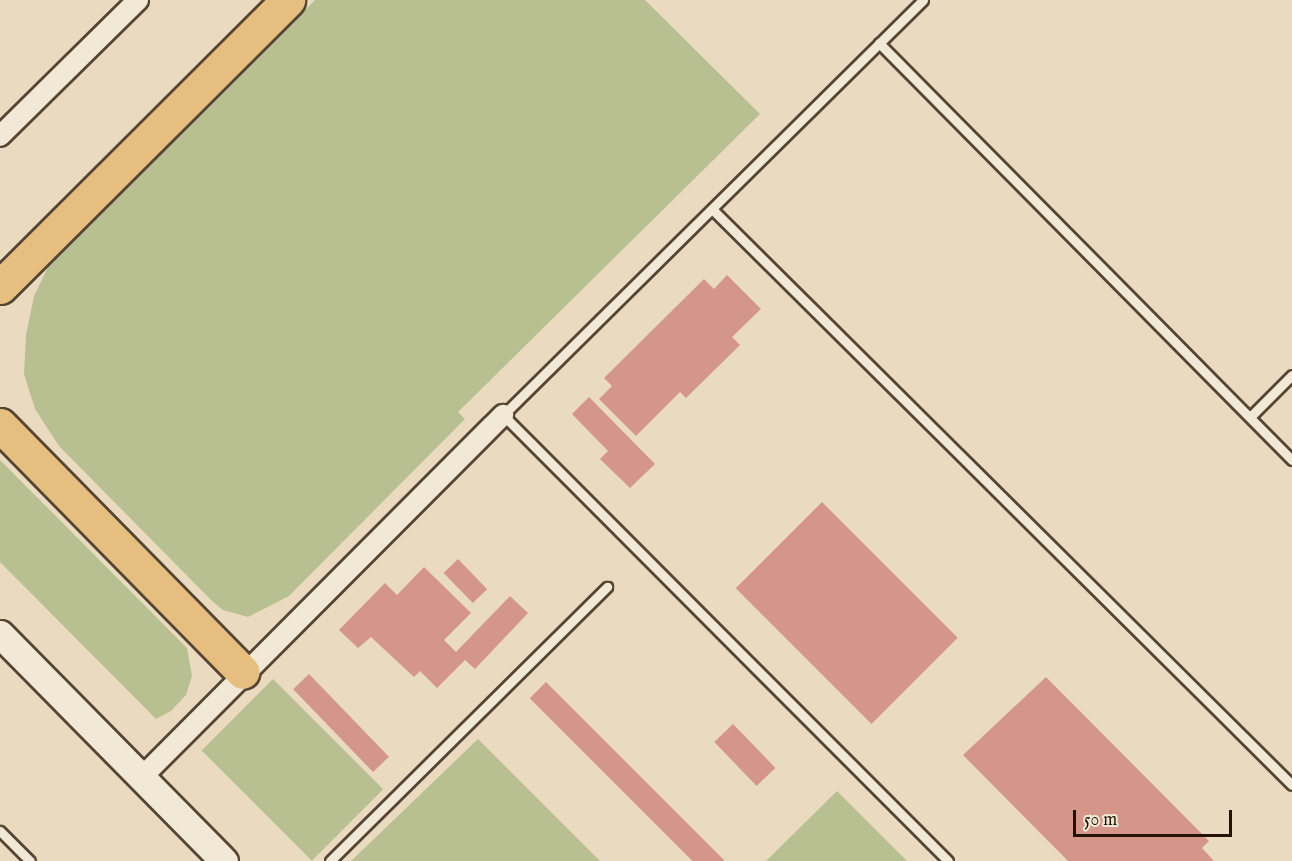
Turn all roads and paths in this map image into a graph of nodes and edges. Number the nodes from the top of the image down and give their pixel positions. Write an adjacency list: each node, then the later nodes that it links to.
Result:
1 (138, 0): 5 (street)
2 (288, 0): 7 (highway)
3 (923, 0): 4 (lane)
4 (879, 43): 6 (lane); 10 (lane)
5 (0, 136)
6 (712, 209): 9 (lane); 17 (lane)
7 (0, 287)
8 (1292, 375): 10 (lane)
9 (503, 415): 15 (street); 22 (lane)
10 (1250, 417): 12 (lane)
11 (0, 425): 15 (highway)
12 (1292, 460)
13 (607, 588): 21 (lane)
14 (0, 634): 16 (street)
15 (243, 672): 16 (street)
16 (141, 778): 20 (street)
17 (1292, 785)
18 (0, 831): 19 (lane)
19 (30, 861)
20 (224, 861)
21 (330, 861)
22 (948, 861)

